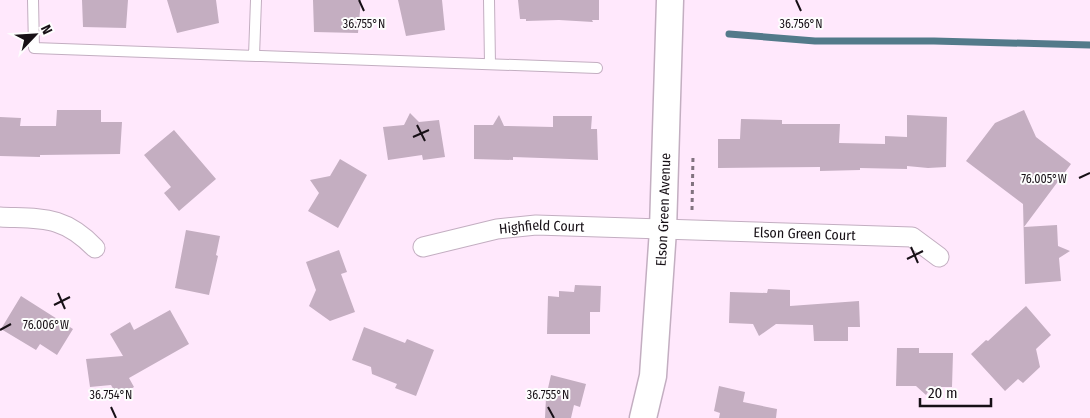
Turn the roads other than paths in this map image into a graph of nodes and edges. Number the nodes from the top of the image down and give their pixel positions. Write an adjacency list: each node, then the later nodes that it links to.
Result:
1 (33, 0): 5 (lane)
2 (256, 0): 5 (lane)
3 (489, 0): 6 (lane)
4 (670, 0): 9 (street, Elson Green Avenue)
5 (254, 56): 6 (lane)
6 (490, 64): 7 (lane)
7 (597, 68)
8 (0, 217): 11 (street)
9 (663, 230): 10 (street, Highfield Court); 12 (street, Elson Green Court); 13 (street, Elson Green Avenue)
10 (423, 247)
11 (95, 248)
12 (940, 257)
13 (643, 418)

